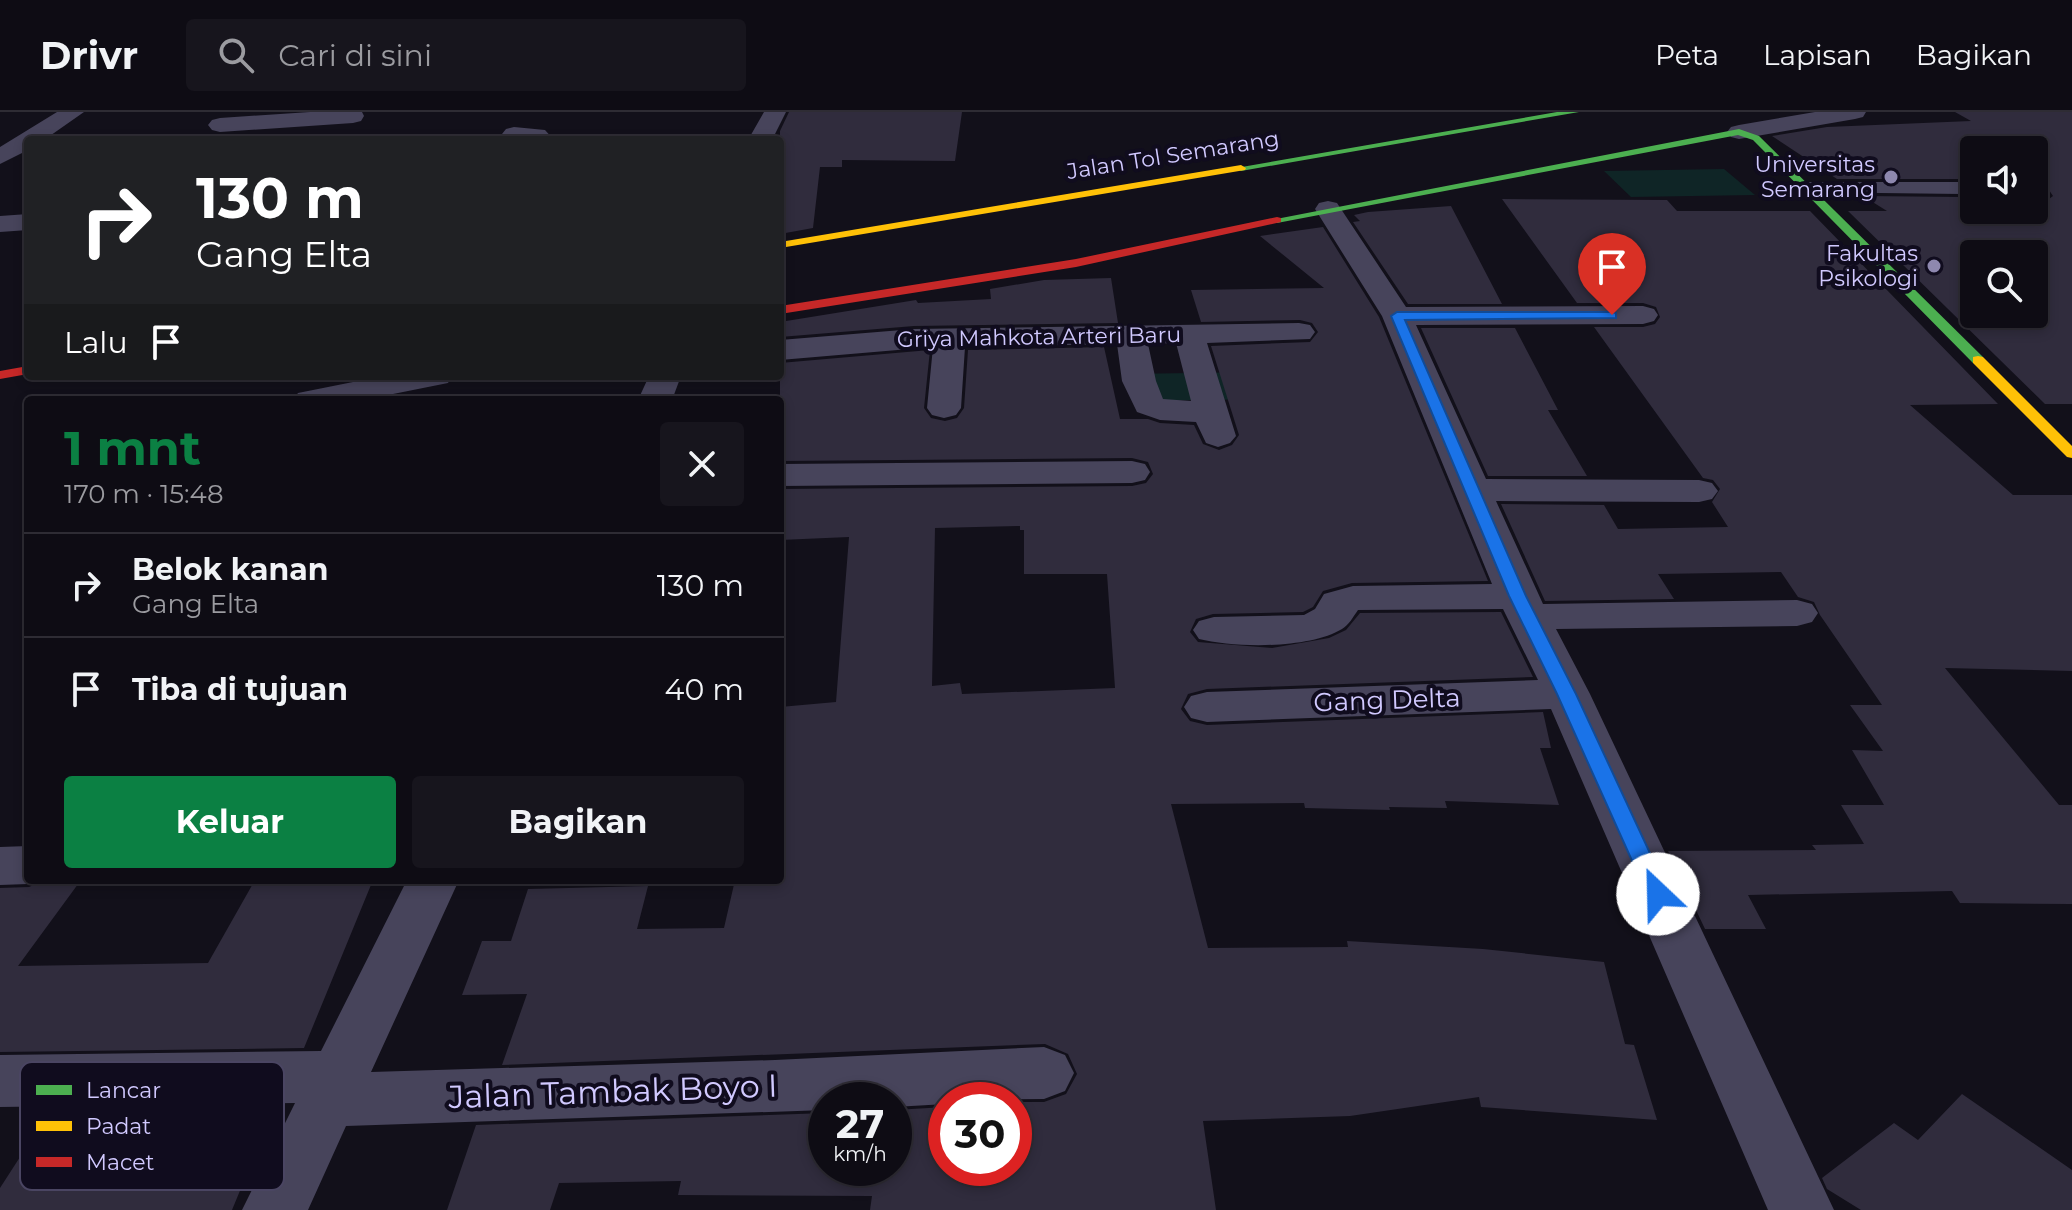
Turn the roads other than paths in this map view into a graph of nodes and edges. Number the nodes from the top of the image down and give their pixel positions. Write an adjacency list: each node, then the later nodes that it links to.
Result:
1 (73, 112): 8 (street)
2 (775, 112): 9 (street)
3 (1574, 112): 17 (main road, Jalan Tol Semarang)
4 (1855, 112): 7 (street)
5 (353, 116): 6 (street)
6 (221, 126)
7 (1748, 135): 13 (main road); 14 (main road)
8 (34, 136)
9 (762, 136)
10 (24, 142): 11 (street)
11 (0, 157)
12 (1960, 185): 13 (lane)
13 (1804, 188): 31 (main road)
14 (1328, 209): 18 (main road); 20 (street)
15 (24, 222): 16 (street)
16 (0, 224)
17 (784, 244)
18 (784, 309)
19 (1643, 315): 20 (street)
20 (1397, 316): 34 (street)
21 (1299, 332): 22 (street, Griya Mahkota Arteri Baru)
22 (1188, 334): 23 (street, Griya Mahkota Arteri Baru); 23 (street)
23 (1131, 335): 24 (street, Griya Mahkota Arteri Baru)
24 (950, 337): 25 (street, Griya Mahkota Arteri Baru); 30 (street)
25 (784, 350)
26 (24, 371): 27 (main road)
27 (0, 375)
28 (415, 380): 29 (street)
29 (331, 396)
30 (944, 408)
31 (2072, 454)
32 (1132, 472): 33 (street)
33 (784, 475)
34 (1473, 490): 35 (street); 36 (street)
35 (1699, 491)
36 (1523, 607): 37 (street); 38 (street); 39 (street)
37 (1797, 613)
38 (1214, 630)
39 (1567, 694): 40 (street, Gang Delta); 50 (street)
40 (1207, 707)
41 (24, 865): 42 (street)
42 (0, 866)
43 (431, 884): 48 (street)
44 (1044, 1073): 48 (street, Jalan Tambak Boyo I)
45 (0, 1081): 46 (street, Jalan Tambak Boyo I)
46 (20, 1081)
47 (284, 1087): 48 (street, Jalan Tambak Boyo I)
48 (331, 1088): 49 (street)
49 (275, 1210)
50 (1801, 1210)

